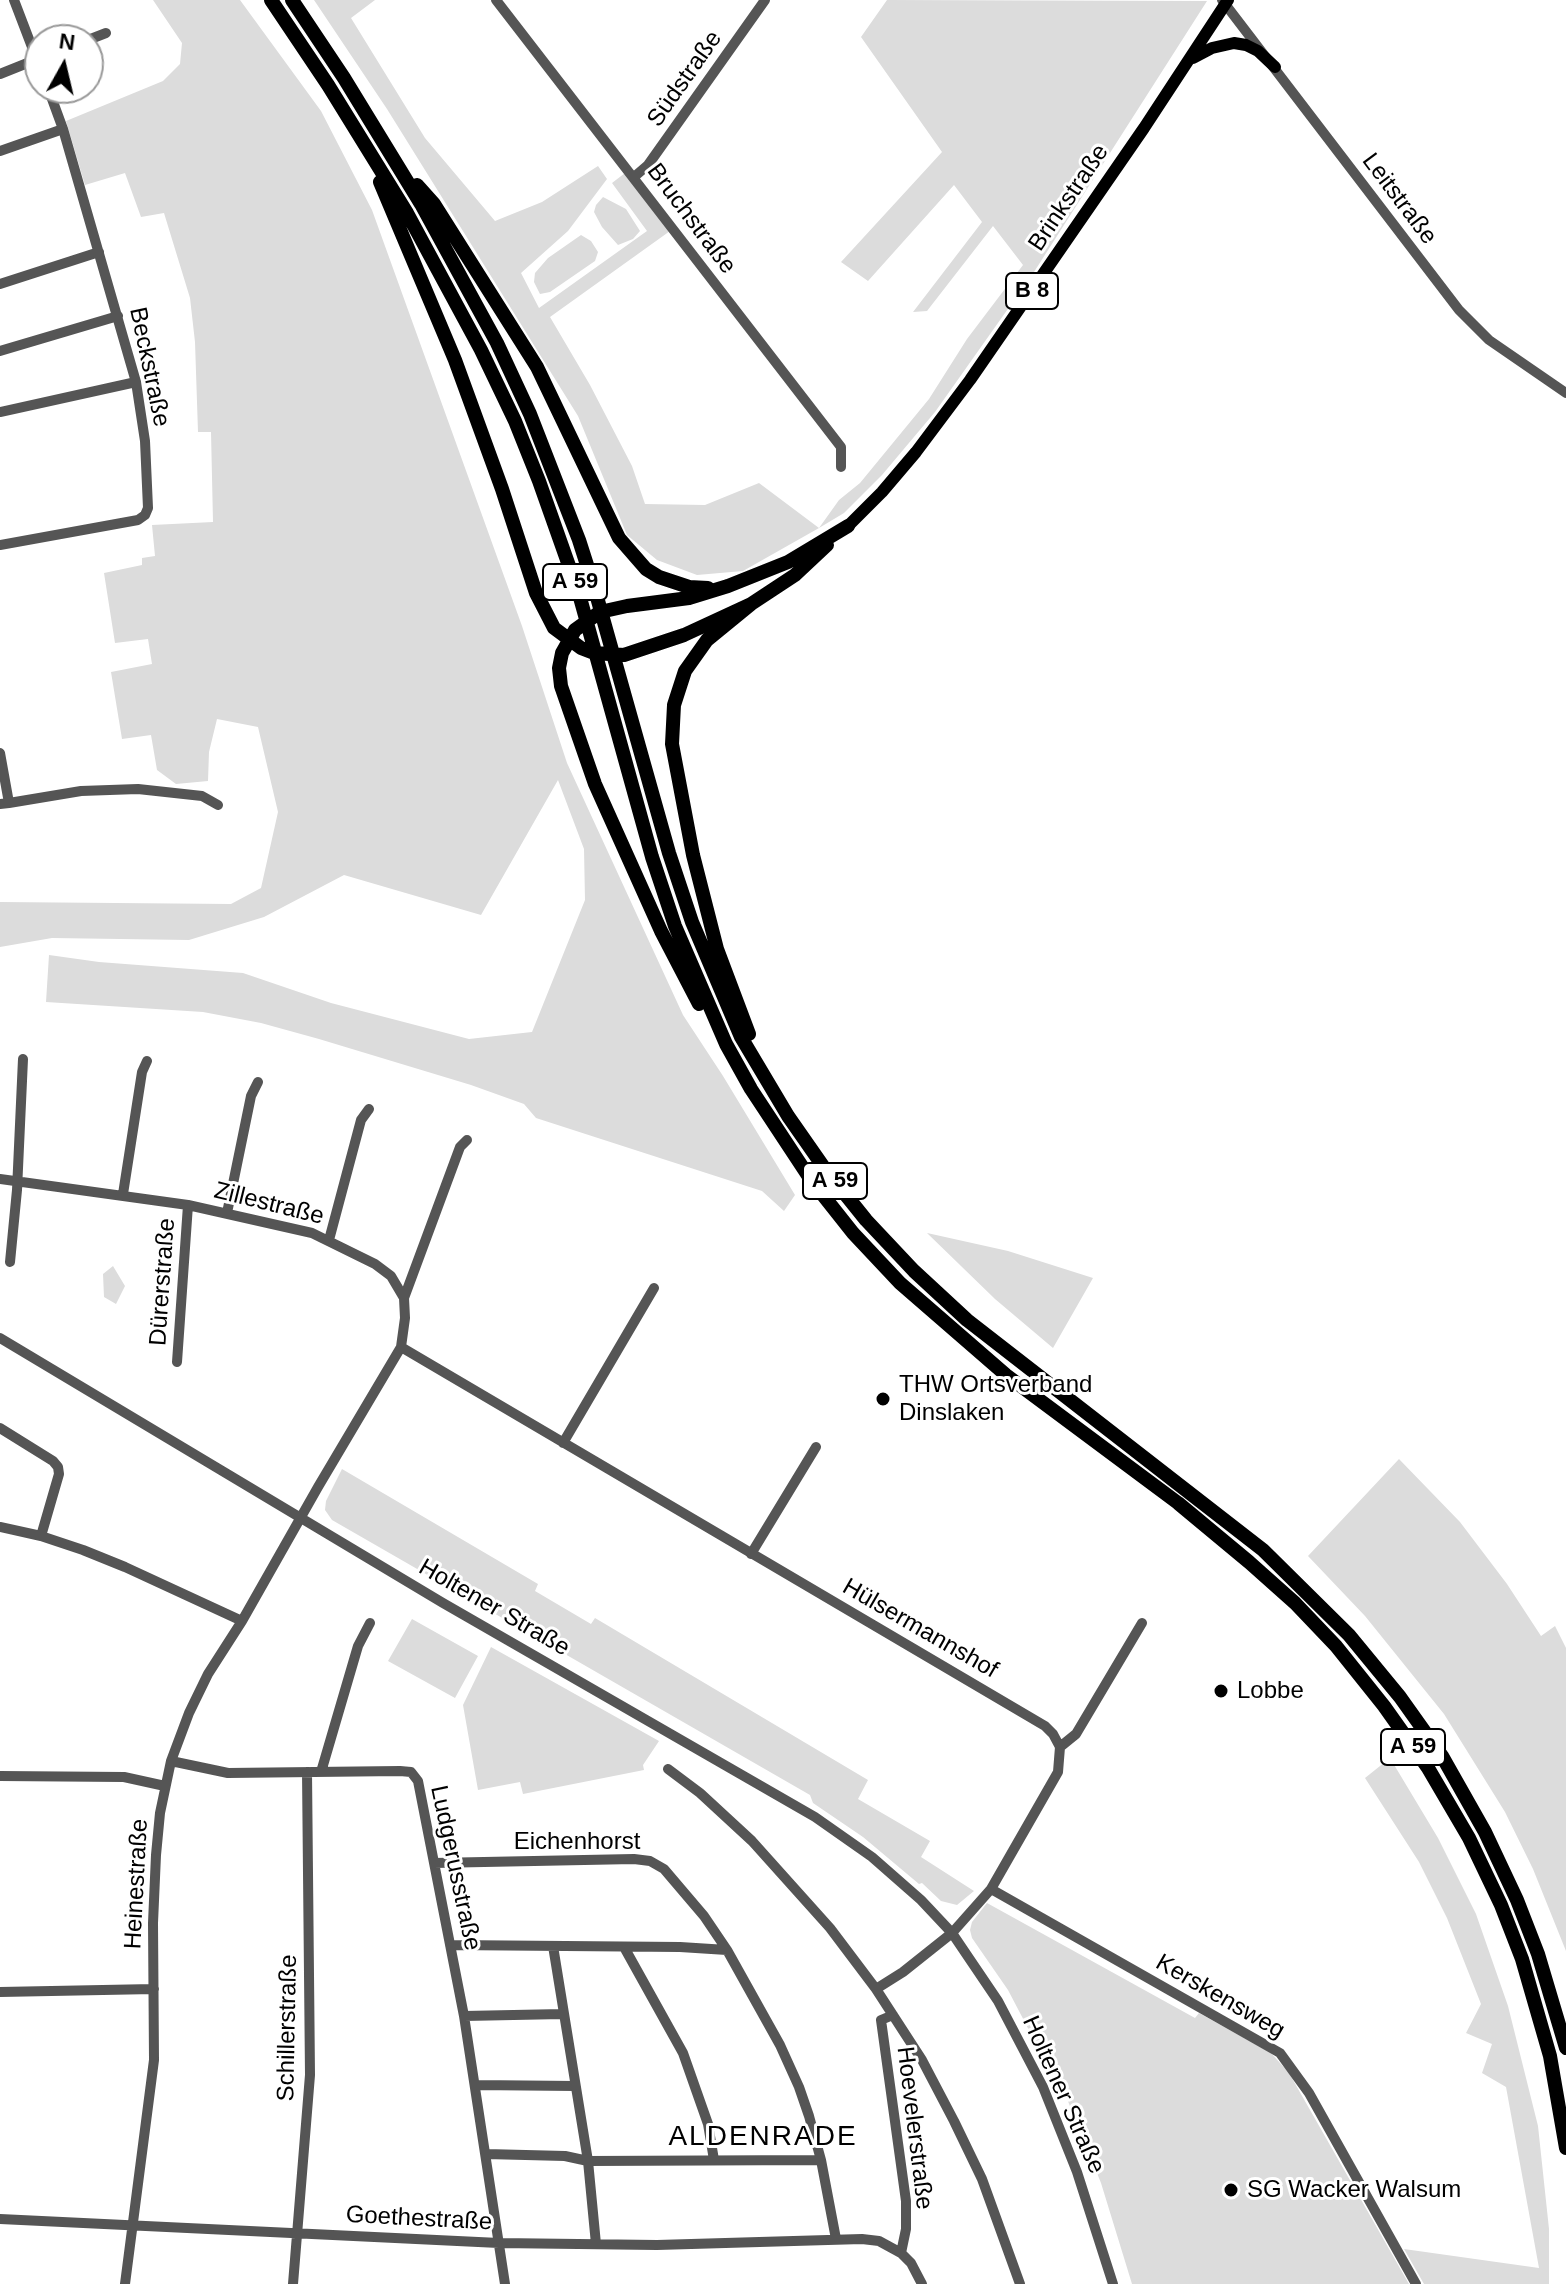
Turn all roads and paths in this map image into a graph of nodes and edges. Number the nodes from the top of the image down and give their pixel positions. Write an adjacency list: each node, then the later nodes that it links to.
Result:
1 (14, 0): 7 (street)
2 (271, 0): 14 (highway, A 59)
3 (292, 0): 16 (highway, A 59)
4 (496, 0): 17 (street, Bruchstraße)
5 (765, 0): 17 (street, Südstraße)
6 (1225, 2): 9 (street, Leitstraße); 10 (main road, Brinkstraße / B 8)
7 (24, 25)
8 (24, 67): 11 (street)
9 (1275, 67): 10 (main road); 23 (street, Leitstraße)
10 (1183, 68): 26 (main road, Brinkstraße / B 8)
11 (0, 74)
12 (54, 104): 13 (street, Beckstraße)
13 (63, 129): 15 (street); 18 (street, Beckstraße)
14 (365, 144): 30 (highway); 34 (highway, A 59)
15 (0, 151)
16 (390, 151): 28 (highway); 38 (highway, A 59)
17 (634, 177): 25 (street, Bruchstraße)
18 (99, 252): 19 (street); 20 (street, Beckstraße)
19 (0, 284)
20 (118, 316): 21 (street); 22 (street, Beckstraße)
21 (0, 351)
22 (136, 382): 24 (street); 27 (street, Beckstraße)
23 (1566, 393)
24 (0, 412)
25 (841, 467)
26 (848, 526): 28 (highway); 29 (highway)
27 (0, 545)
28 (728, 586): 30 (highway)
29 (751, 604): 30 (highway); 38 (highway)
30 (574, 639): 34 (highway)
31 (0, 753): 32 (street)
32 (4, 803): 33 (street)
33 (218, 805)
34 (726, 1044): 86 (highway, A 59)
35 (23, 1059): 42 (street)
36 (147, 1061): 43 (street)
37 (258, 1082): 45 (street)
38 (767, 1083): 83 (highway, A 59)
39 (369, 1109): 46 (street)
40 (467, 1140): 49 (street)
41 (0, 1179): 42 (street, Zillestraße)
42 (17, 1180): 43 (street, Zillestraße); 47 (street)
43 (123, 1194): 44 (street, Zillestraße)
44 (188, 1205): 45 (street, Zillestraße); 52 (street, Dürerstraße)
45 (227, 1213): 46 (street, Zillestraße)
46 (329, 1240): 49 (street, Zillestraße)
47 (10, 1262)
48 (654, 1288): 54 (street)
49 (404, 1298): 51 (street)
50 (0, 1338): 56 (street, Holtener Straße)
51 (401, 1347): 54 (street, Hülsermannshof); 56 (street)
52 (177, 1362)
53 (0, 1428): 58 (street)
54 (563, 1443): 59 (street, Hülsermannshof)
55 (816, 1447): 59 (street)
56 (300, 1517): 60 (street, Heinestraße); 72 (street, Holtener Straße)
57 (0, 1527): 58 (street)
58 (41, 1536): 60 (street)
59 (751, 1554): 63 (street, Hülsermannshof)
60 (242, 1621): 64 (street, Heinestraße)
61 (370, 1623): 67 (street)
62 (1142, 1623): 63 (street)
63 (1060, 1747): 71 (street)
64 (171, 1761): 66 (street, Ludgerusstraße); 69 (street, Heinestraße)
65 (668, 1769): 78 (street)
66 (307, 1772): 67 (street, Ludgerusstraße); 93 (street, Schillerstraße)
67 (321, 1772): 70 (street, Ludgerusstraße)
68 (0, 1776): 69 (street)
69 (165, 1786): 77 (street, Heinestraße)
70 (434, 1863): 73 (street, Ludgerusstraße); 76 (street, Eichenhorst)
71 (991, 1889): 72 (street); 104 (street, Kerskensweg)
72 (952, 1933): 78 (street); 103 (street, Holtener Straße)
73 (450, 1945): 74 (street); 82 (street, Ludgerusstraße)
74 (553, 1946): 75 (street); 80 (street)
75 (624, 1947): 76 (street); 88 (street)
76 (727, 1950): 89 (street, Eichenhorst)
77 (154, 1989): 79 (street); 92 (street, Heinestraße)
78 (876, 1989): 81 (street)
79 (0, 1992)
80 (563, 2014): 82 (street); 85 (street)
81 (893, 2015): 97 (street, Hoevelerstraße); 102 (street)
82 (464, 2016): 84 (street, Ludgerusstraße)
83 (1566, 2048)
84 (475, 2085): 85 (street); 87 (street, Ludgerusstraße)
85 (575, 2086): 90 (street)
86 (1566, 2148)
87 (486, 2154): 90 (street); 95 (street, Ludgerusstraße)
88 (714, 2160): 89 (street); 90 (street)
89 (821, 2160): 94 (street, Eichenhorst)
90 (588, 2161): 96 (street)
91 (0, 2219): 92 (street, Goethestraße)
92 (132, 2226): 93 (street, Goethestraße); 98 (street, Heinestraße)
93 (297, 2233): 95 (street, Goethestraße); 99 (street, Schillerstraße)
94 (836, 2239): 96 (street, Goethestraße); 97 (street)
95 (499, 2243): 96 (street, Goethestraße); 100 (street, Ludgerusstraße)
96 (596, 2244)
97 (901, 2253): 101 (street)
98 (125, 2284)
99 (293, 2284)
100 (505, 2284)
101 (922, 2284)
102 (1020, 2284)
103 (1113, 2284)
104 (1416, 2284)

